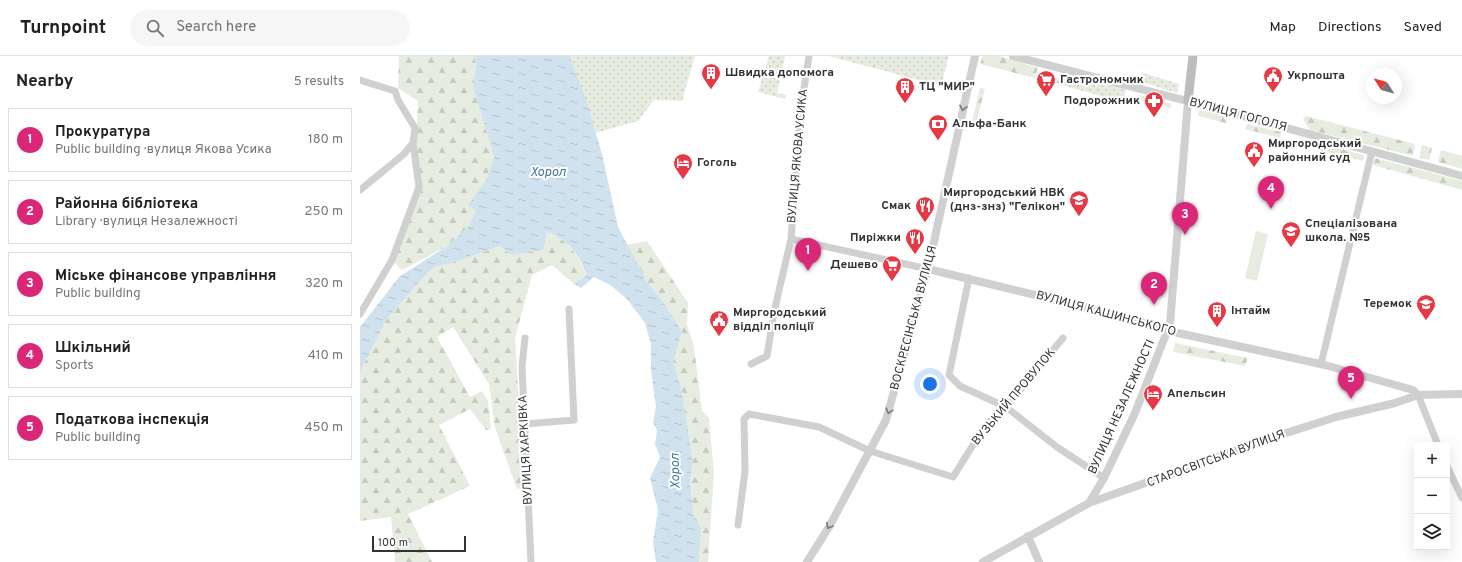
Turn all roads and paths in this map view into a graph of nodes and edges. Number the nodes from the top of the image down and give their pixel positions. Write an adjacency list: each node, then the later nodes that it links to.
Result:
1 (809, 56): 11 (street, ВУЛИЦЯ ЯКОВА УСИКА)
2 (975, 56): 12 (street, ВОСКРЕСІНСЬКА ВУЛИЦЯ, one-way to 12)
3 (1013, 56): 6 (street, ВУЛИЦЯ ГОГОЛЯ)
4 (1193, 56): 6 (main road, ВУЛИЦЯ НЕЗАЛЕЖНОСТІ)
5 (360, 80): 7 (street)
6 (1188, 101): 8 (street, ВУЛИЦЯ ГОГОЛЯ); 16 (street, ВУЛИЦЯ НЕЗАЛЕЖНОСТІ)
7 (413, 143): 10 (street); 15 (street)
8 (1372, 151): 9 (street, ВУЛИЦЯ ГОГОЛЯ); 20 (street)
9 (1462, 176)
10 (360, 190)
11 (791, 239): 12 (street, ВУЛИЦЯ КАШИНСЬКОГО); 19 (street, ВУЛИЦЯ ЯКОВА УСИКА)
12 (928, 269): 13 (street, ВУЛИЦЯ КАШИНСЬКОГО); 26 (street, ВОСКРЕСІНСЬКА ВУЛИЦЯ, one-way to 26)
13 (969, 278): 16 (street, ВУЛИЦЯ КАШИНСЬКОГО); 23 (street)
14 (569, 309): 24 (street)
15 (360, 314)
16 (1168, 330): 20 (street, ВУЛИЦЯ КАШИНСЬКОГО); 28 (street, ВУЛИЦЯ НЕЗАЛЕЖНОСТІ)
17 (525, 338): 24 (street, ВУЛИЦЯ ХАРКІВКА)
18 (1063, 338): 23 (street, ВУЗЬКИЙ ПРОВУЛОК)
19 (750, 364)
20 (1321, 364): 22 (street, ВУЛИЦЯ КАШИНСЬКОГО)
21 (1462, 394): 22 (street, СТАРОСВІТСЬКА ВУЛИЦЯ)
22 (1418, 396): 25 (street); 30 (street, СТАРОСВІТСЬКА ВУЛИЦЯ)
23 (1006, 407): 26 (street, ВУЗЬКИЙ ПРОВУЛОК); 28 (street)
24 (525, 424): 33 (street, ВУЛИЦЯ ХАРКІВКА)
25 (1437, 442)
26 (870, 451): 31 (street); 34 (street, ВОСКРЕСІНСЬКА ВУЛИЦЯ, one-way to 34)
27 (1450, 472): 29 (street)
28 (1104, 478): 30 (street, ВУЛИЦЯ НЕЗАЛЕЖНОСТІ)
29 (1462, 498)
30 (1089, 503): 32 (street, СТАРОСВІТСЬКА ВУЛИЦЯ)
31 (738, 525)
32 (1028, 536): 35 (street, СТАРОСВІТСЬКА ВУЛИЦЯ); 36 (street)
33 (531, 562)
34 (807, 562)
35 (983, 562)
36 (1039, 562)

